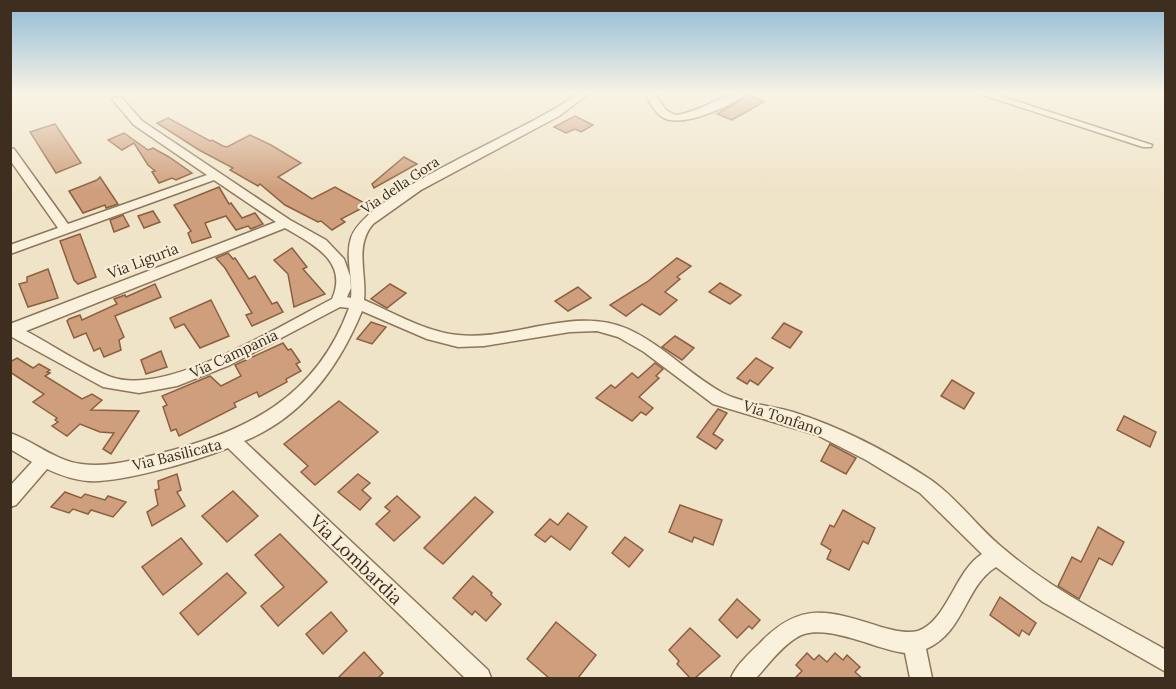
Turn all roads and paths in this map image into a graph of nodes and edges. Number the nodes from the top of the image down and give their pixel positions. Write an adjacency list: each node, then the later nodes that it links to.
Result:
1 (143, 126): 6 (street)
2 (532, 126): 10 (street, Via della Gora)
3 (1085, 126): 4 (street)
4 (1147, 146)
5 (10, 151): 8 (street)
6 (217, 175): 7 (street); 8 (street)
7 (286, 223): 11 (street); 14 (street, Via Liguria)
8 (66, 230): 9 (street)
9 (10, 250)
10 (356, 254): 11 (street); 13 (street, Via della Gora)
11 (337, 259): 12 (street)
12 (338, 302): 13 (street); 14 (street, Via Campania)
13 (357, 303): 16 (street, Via Basilicata); 19 (street, Via Tonfano)
14 (12, 330)
15 (10, 440): 17 (street, Via Basilicata)
16 (232, 441): 17 (street, Via Basilicata); 22 (street, Via Lombardia)
17 (44, 461): 18 (street)
18 (10, 499)
19 (997, 556): 20 (street); 21 (street, Via Tonfano)
20 (914, 642): 23 (street); 24 (street)
21 (1166, 662)
22 (480, 678)
23 (742, 678)
24 (921, 678)

